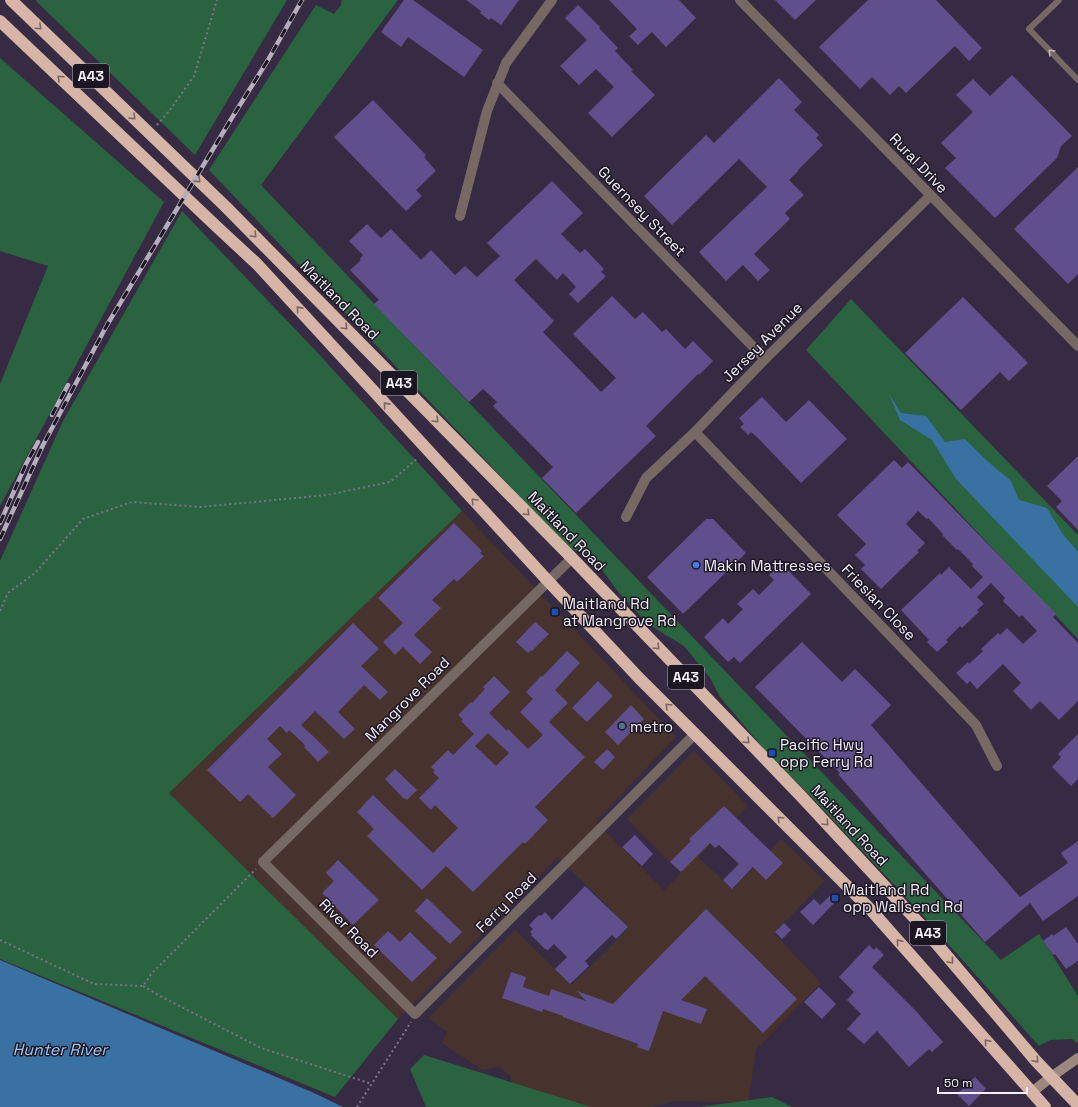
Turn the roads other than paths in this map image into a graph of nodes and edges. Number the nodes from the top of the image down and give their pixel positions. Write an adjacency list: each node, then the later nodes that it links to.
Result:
1 (11, 0): 14 (highway, Maitland Road / A43, one-way to 14)
2 (552, 0): 7 (street)
3 (740, 0): 8 (street, Rural Drive)
4 (1059, 0): 6 (lane, one-way to 4)
5 (0, 21): 15 (highway, A43, one-way to 5)
6 (1078, 80)
7 (497, 83): 9 (street); 11 (street, Guernsey Street)
8 (930, 196): 10 (street, Rural Drive); 11 (street, Jersey Avenue)
9 (460, 216)
10 (1078, 346)
11 (765, 359): 12 (street, Jersey Avenue)
12 (695, 432): 13 (street, Jersey Avenue); 17 (street, Friesian Close)
13 (626, 517)
14 (572, 558): 15 (street, Mangrove Road); 21 (highway, Maitland Road / A43, one-way to 21)
15 (548, 581): 16 (highway, A43, one-way to 15); 18 (street, Mangrove Road)
16 (695, 734): 19 (street, Ferry Road); 22 (highway, A43, one-way to 16)
17 (997, 766)
18 (263, 862): 19 (street, River Road)
19 (415, 1014)
20 (1078, 1058): 21 (main road)
21 (1051, 1077): 22 (main road); 23 (highway, Maitland Road / A43)
22 (1031, 1093): 24 (highway, A43)
23 (1078, 1105)
24 (1045, 1107)

